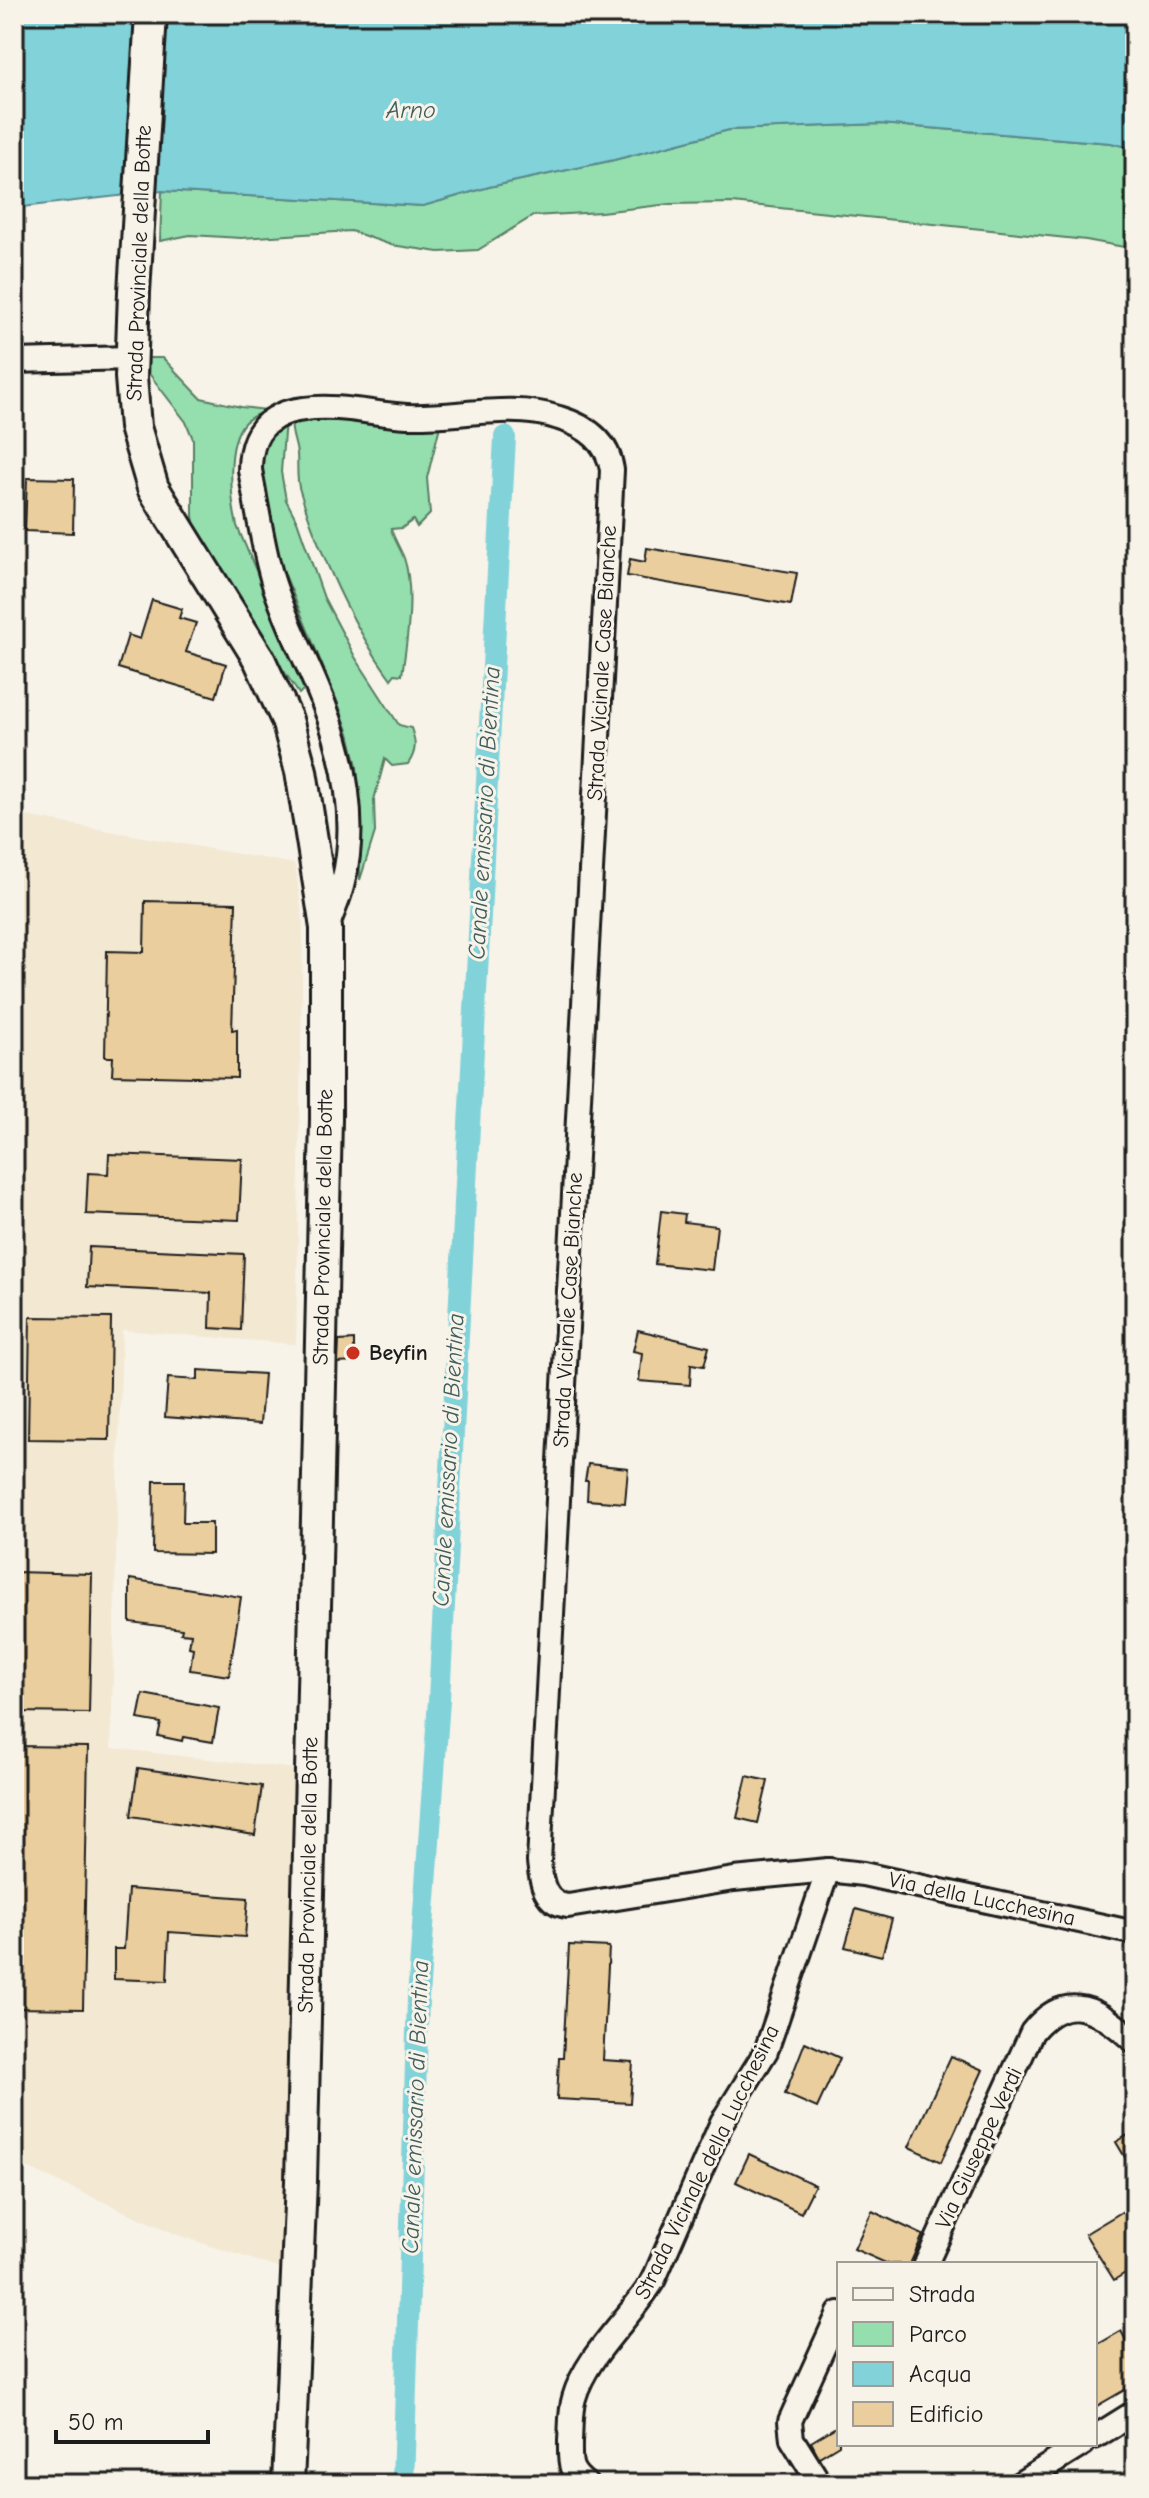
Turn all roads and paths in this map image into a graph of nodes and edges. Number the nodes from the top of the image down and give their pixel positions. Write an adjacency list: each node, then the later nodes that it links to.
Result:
1 (151, 14): 2 (main road, Strada Provinciale della Botte)
2 (131, 358): 3 (street); 4 (main road, Strada Provinciale della Botte)
3 (14, 361)
4 (326, 928): 5 (street, Strada Vicinale Case Bianche); 13 (main road, Strada Provinciale della Botte)
5 (828, 1870): 6 (street, Via della Lucchesina); 14 (street, Strada Vicinale della Lucchesina)
6 (1135, 1933)
7 (1135, 2042): 8 (street, Via Giuseppe Verdi)
8 (927, 2262)
9 (837, 2317): 15 (street)
10 (1135, 2412): 11 (street)
11 (1097, 2436)
12 (1080, 2446): 16 (street)
13 (288, 2484)
14 (586, 2484)
15 (820, 2484)
16 (1019, 2484)

